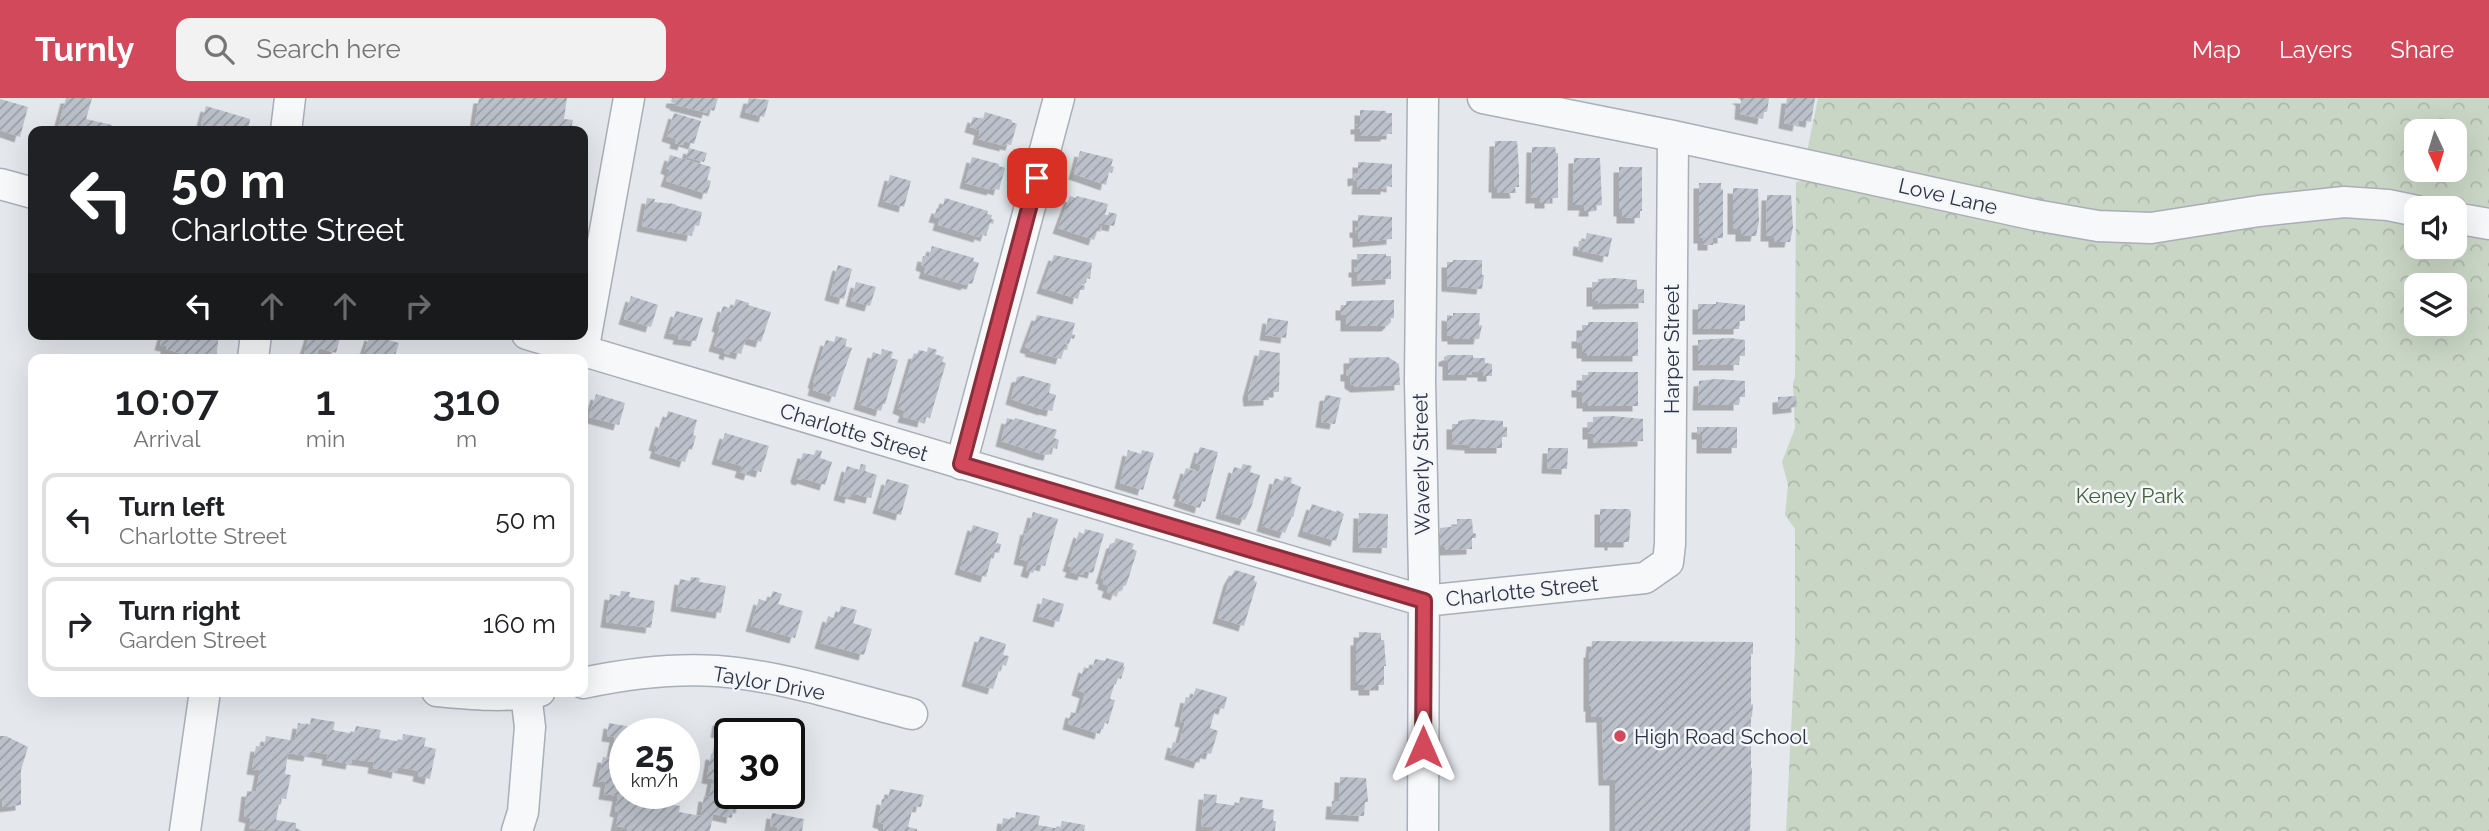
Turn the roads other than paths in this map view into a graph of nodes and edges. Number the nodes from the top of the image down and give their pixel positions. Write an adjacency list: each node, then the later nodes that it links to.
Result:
1 (290, 98): 7 (street)
2 (629, 98): 14 (street)
3 (1059, 98): 18 (street)
4 (1423, 98): 20 (street, Waverly Street)
5 (1483, 98): 6 (street, Love Lane)
6 (1594, 109): 8 (street, Love Lane)
7 (286, 126)
8 (1673, 136): 11 (street, Love Lane); 19 (street, Harper Street)
9 (0, 184): 10 (street)
10 (28, 192)
11 (2404, 208)
12 (2467, 220): 13 (street)
13 (2489, 224)
14 (588, 324)
15 (546, 340): 17 (street, Charlotte Street)
16 (585, 340): 17 (street)
17 (583, 352): 18 (street, Charlotte Street)
18 (961, 464): 20 (street, Charlotte Street)
19 (1668, 562): 20 (street, Charlotte Street)
20 (1424, 601): 27 (street, Waverly Street)
21 (588, 681): 24 (street, Taylor Drive)
22 (204, 697): 25 (street)
23 (533, 697): 26 (street)
24 (912, 714)
25 (185, 831)
26 (517, 831)
27 (1423, 831)

